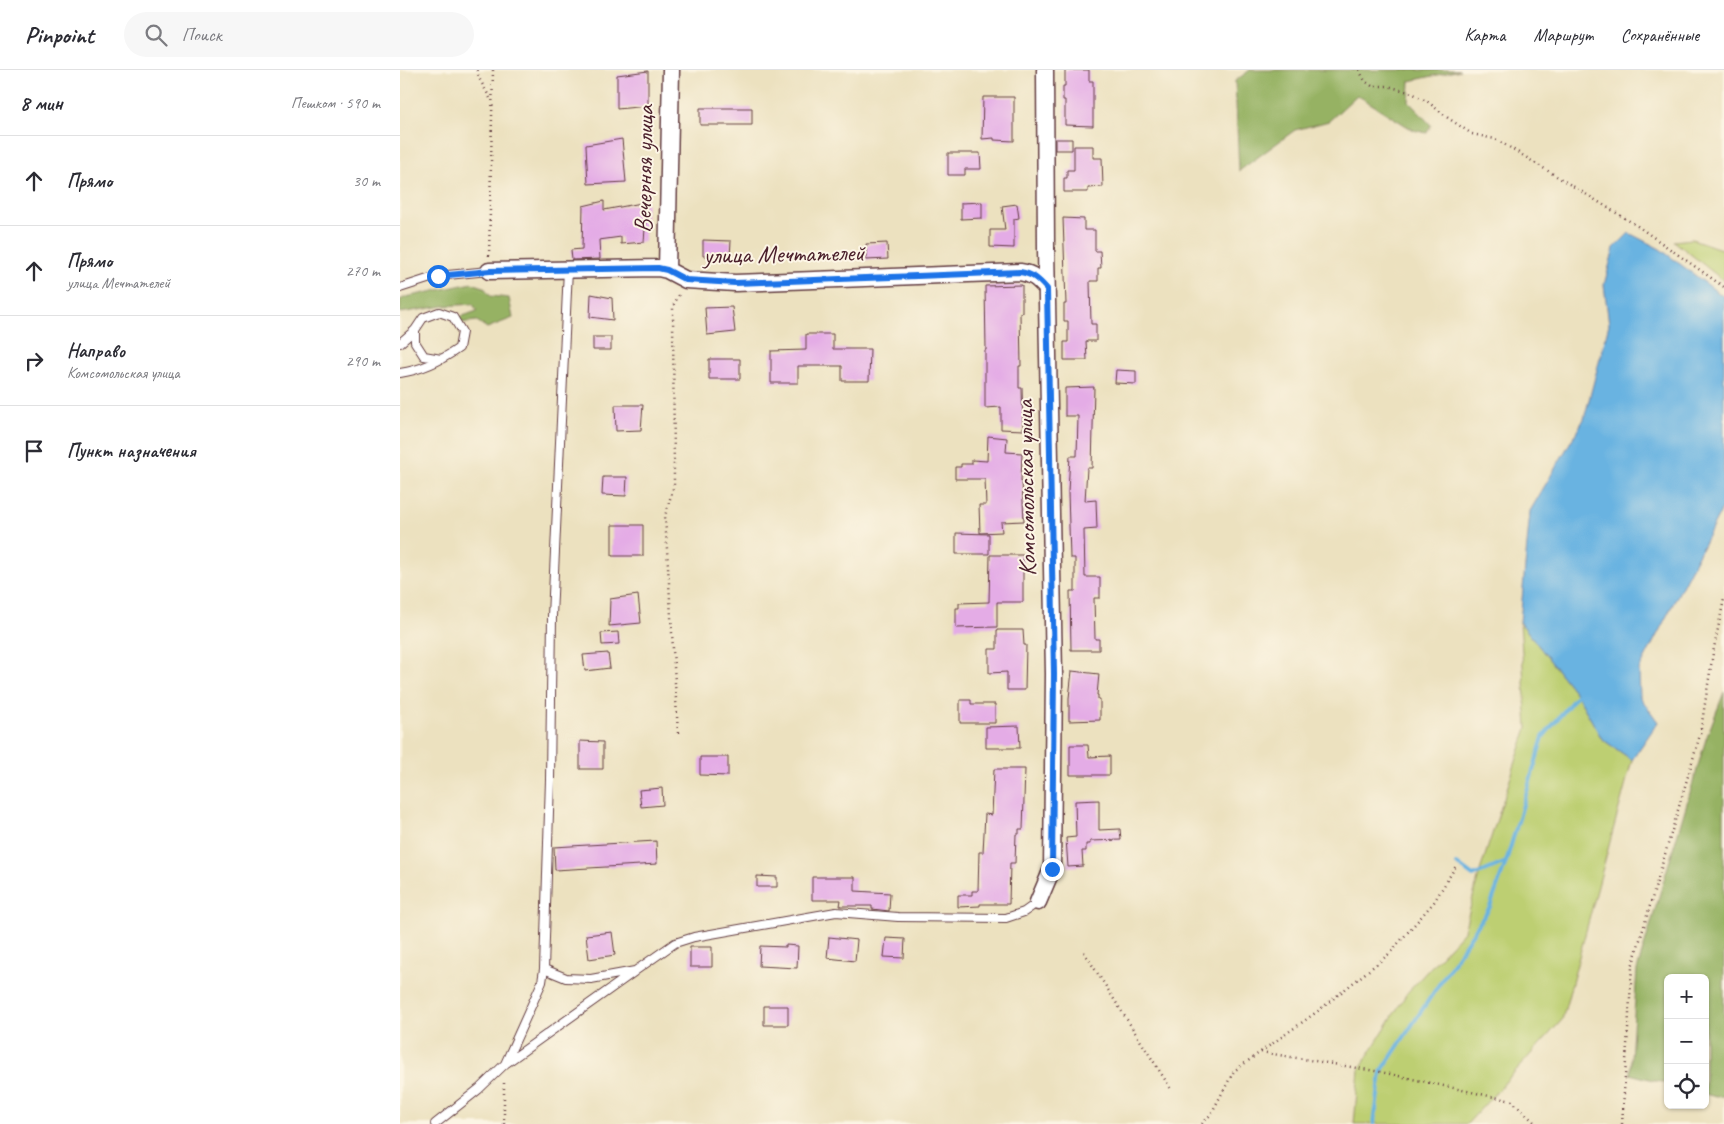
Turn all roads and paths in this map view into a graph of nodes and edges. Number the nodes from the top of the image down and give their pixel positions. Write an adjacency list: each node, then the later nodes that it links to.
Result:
1 (477, 70): 6 (path)
2 (493, 70): 6 (path)
3 (671, 70): 9 (street, Вечерняя улица)
4 (1045, 70): 7 (street, Комсомольская улица)
5 (1359, 70): 13 (path)
6 (492, 102): 10 (path)
7 (1046, 248): 11 (street); 15 (street, Комсомольская улица)
8 (568, 268): 9 (street, улица Мечтателей); 10 (street, улица Мечтателей); 25 (lane)
9 (667, 270): 12 (street, улица Мечтателей)
10 (490, 271): 14 (lane)
11 (1020, 272): 12 (street, улица Мечтателей); 15 (street, улица Мечтателей)
12 (686, 280): 21 (path)
13 (1724, 287)
14 (400, 288)
15 (1047, 289): 23 (street, Комсомольская улица)
16 (415, 330): 17 (lane); 18 (lane); 18 (lane)
17 (400, 343)
18 (443, 360): 19 (lane)
19 (400, 373)
20 (1724, 598): 34 (path)
21 (678, 733)
22 (1456, 866): 27 (path)
23 (1038, 902): 26 (lane)
24 (1084, 952): 29 (path)
25 (544, 969): 26 (lane); 28 (lane)
26 (635, 971): 28 (lane)
27 (1261, 1052): 32 (path); 33 (path)
28 (505, 1064): 30 (lane); 31 (path)
29 (1171, 1089)
30 (435, 1124)
31 (504, 1124)
32 (1202, 1124)
33 (1536, 1124)
34 (1622, 1124)

